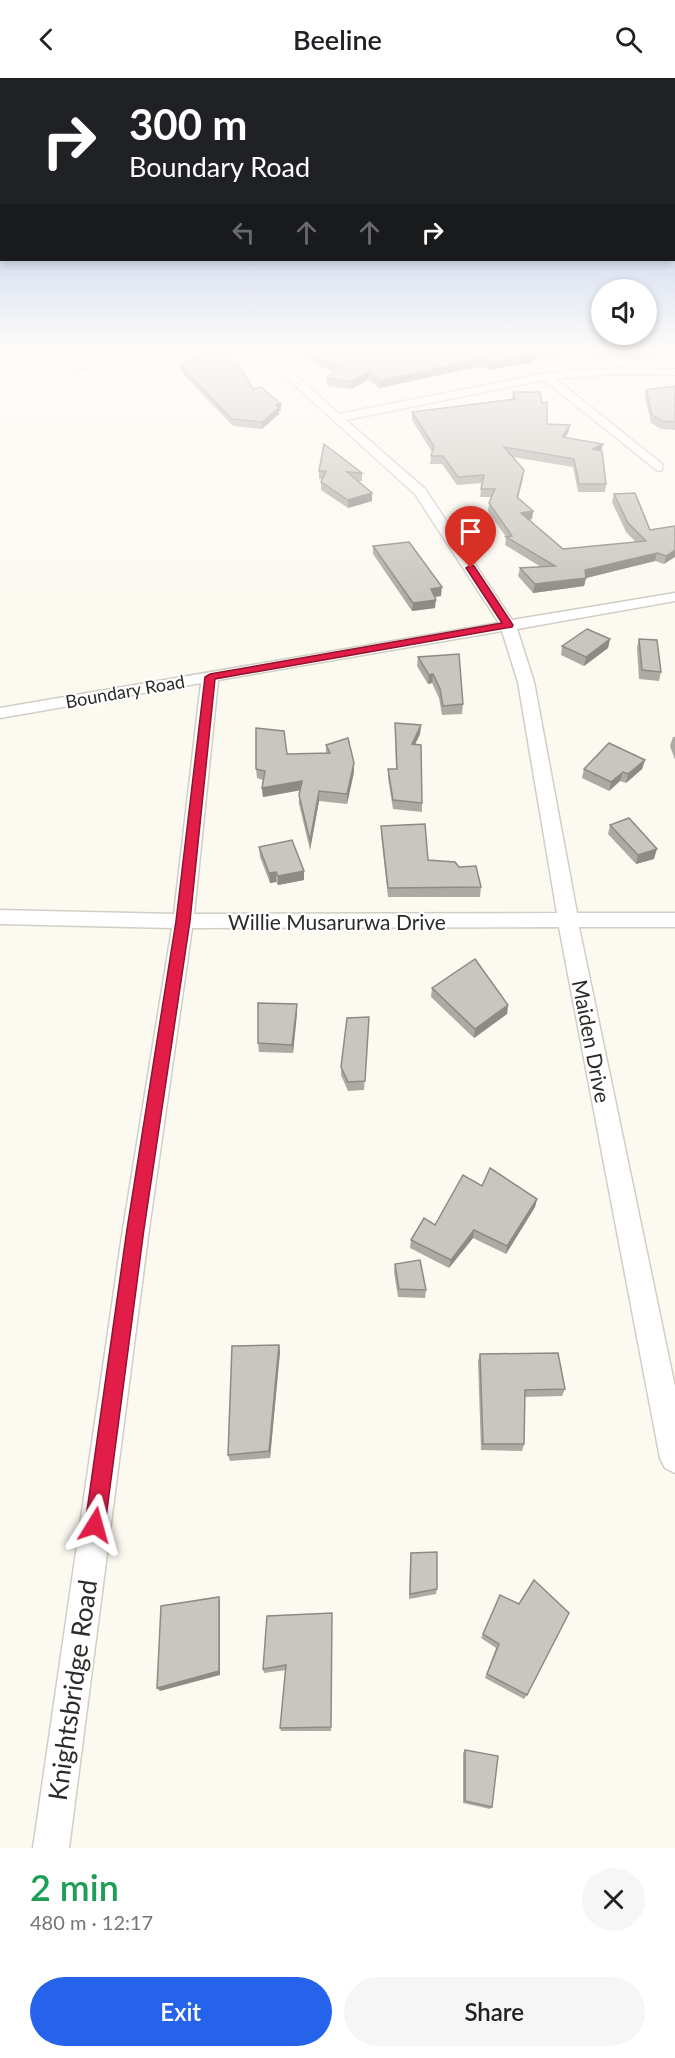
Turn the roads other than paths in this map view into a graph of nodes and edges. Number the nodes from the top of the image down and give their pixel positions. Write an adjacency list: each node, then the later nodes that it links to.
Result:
1 (355, 435): 5 (street, Maiden Drive)
2 (618, 435): 3 (street)
3 (658, 467)
4 (675, 597): 5 (street, Boundary Road)
5 (508, 625): 6 (street, Boundary Road); 11 (street, Maiden Drive)
6 (210, 677): 7 (street, Boundary Road); 10 (street, Knightsbridge Road)
7 (0, 713)
8 (0, 916): 10 (street, Willie Musarurwa Drive)
9 (675, 920): 11 (street, Willie Musarurwa Drive)
10 (183, 921): 11 (street, Willie Musarurwa Drive); 13 (street, Knightsbridge Road)
11 (568, 921): 12 (street, Maiden Drive)
12 (675, 1458)
13 (51, 1848)

